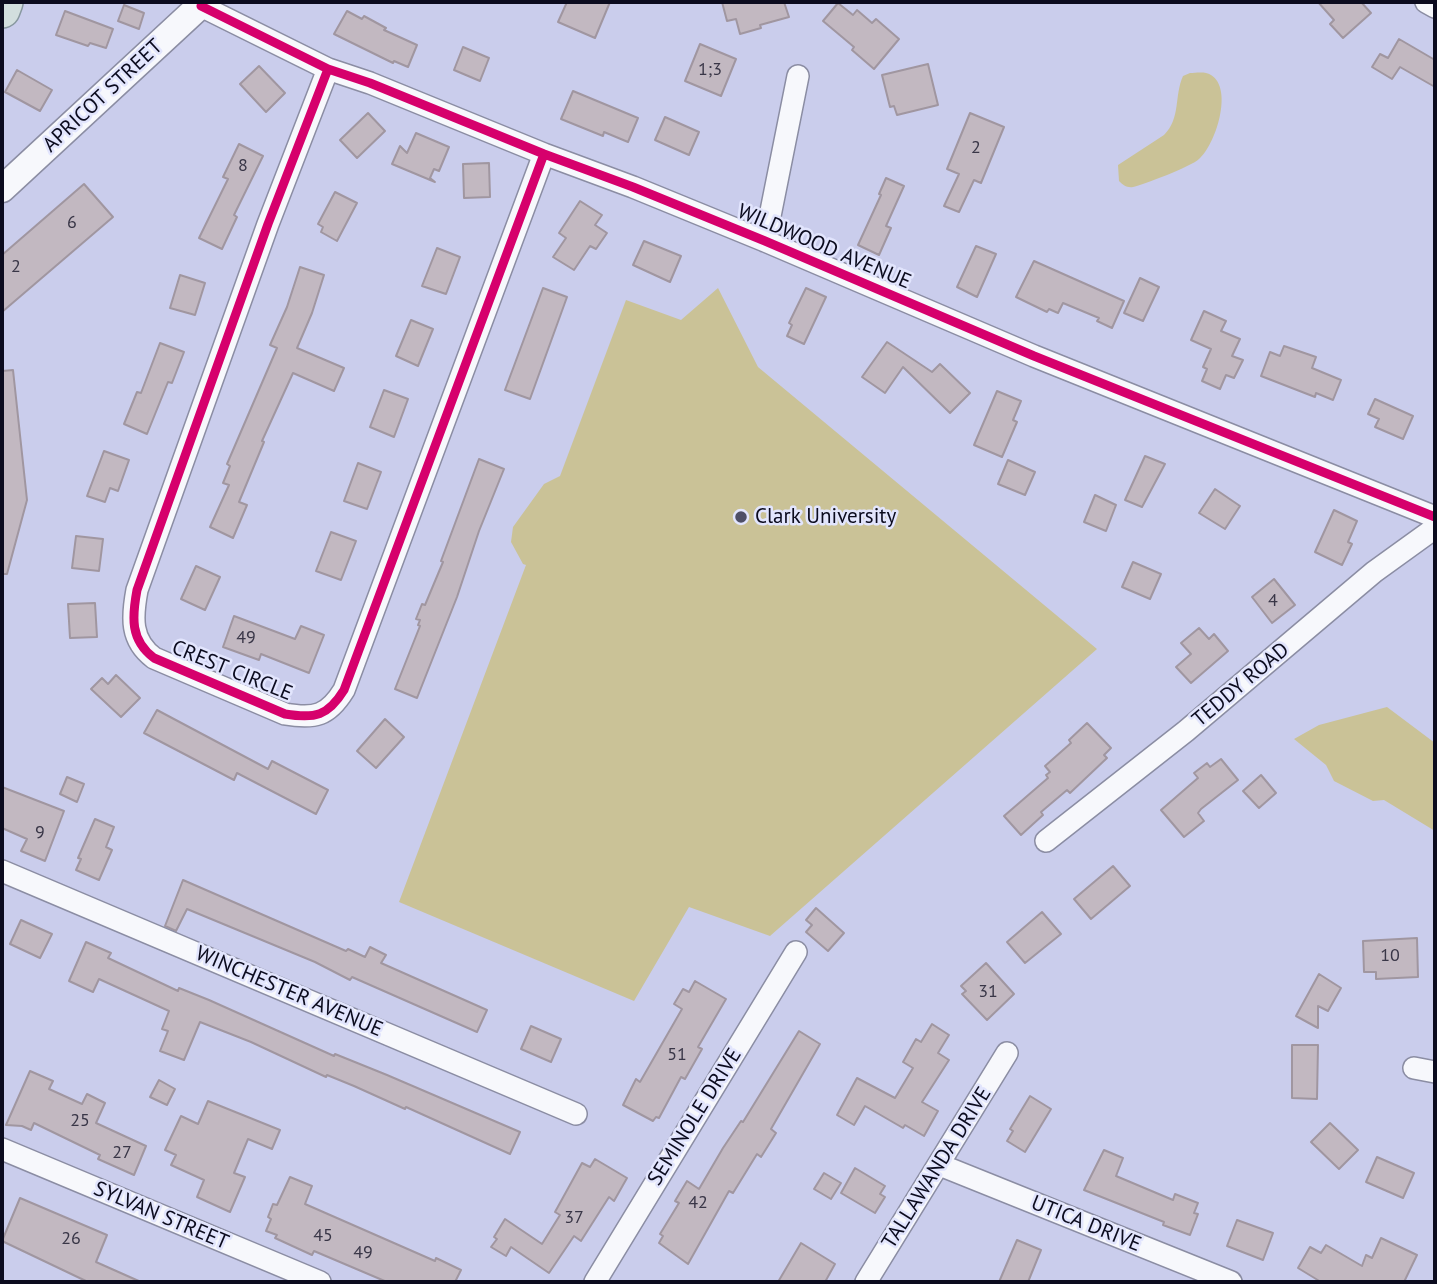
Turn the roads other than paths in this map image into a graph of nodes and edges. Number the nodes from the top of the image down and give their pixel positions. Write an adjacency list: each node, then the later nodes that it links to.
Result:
1 (5, 2): 5 (highway)
2 (1426, 2): 4 (street)
3 (202, 4): 6 (street, WILDWOOD AVENUE); 9 (street, APRICOT STREET)
4 (1435, 7)
5 (2, 10)
6 (328, 69): 8 (street, WILDWOOD AVENUE); 8 (street, CREST CIRCLE)
7 (797, 76): 12 (street)
8 (544, 154): 12 (street, WILDWOOD AVENUE)
9 (35, 159): 10 (street); 11 (street, APRICOT STREET)
10 (2, 166)
11 (2, 188)
12 (765, 241): 13 (street, WILDWOOD AVENUE)
13 (1435, 517)
14 (1435, 528): 15 (street, TEDDY ROAD)
15 (1046, 841)
16 (2, 871): 19 (street, WINCHESTER AVENUE)
17 (796, 952): 23 (street, SEMINOLE DRIVE)
18 (1007, 1052): 21 (street, TALLAWANDA DRIVE)
19 (576, 1114)
20 (2, 1149): 22 (street, SYLVAN STREET)
21 (940, 1165): 24 (street, TALLAWANDA DRIVE); 25 (street, UTICA DRIVE)
22 (320, 1282)
23 (595, 1282)
24 (866, 1282)
25 (1231, 1282)

